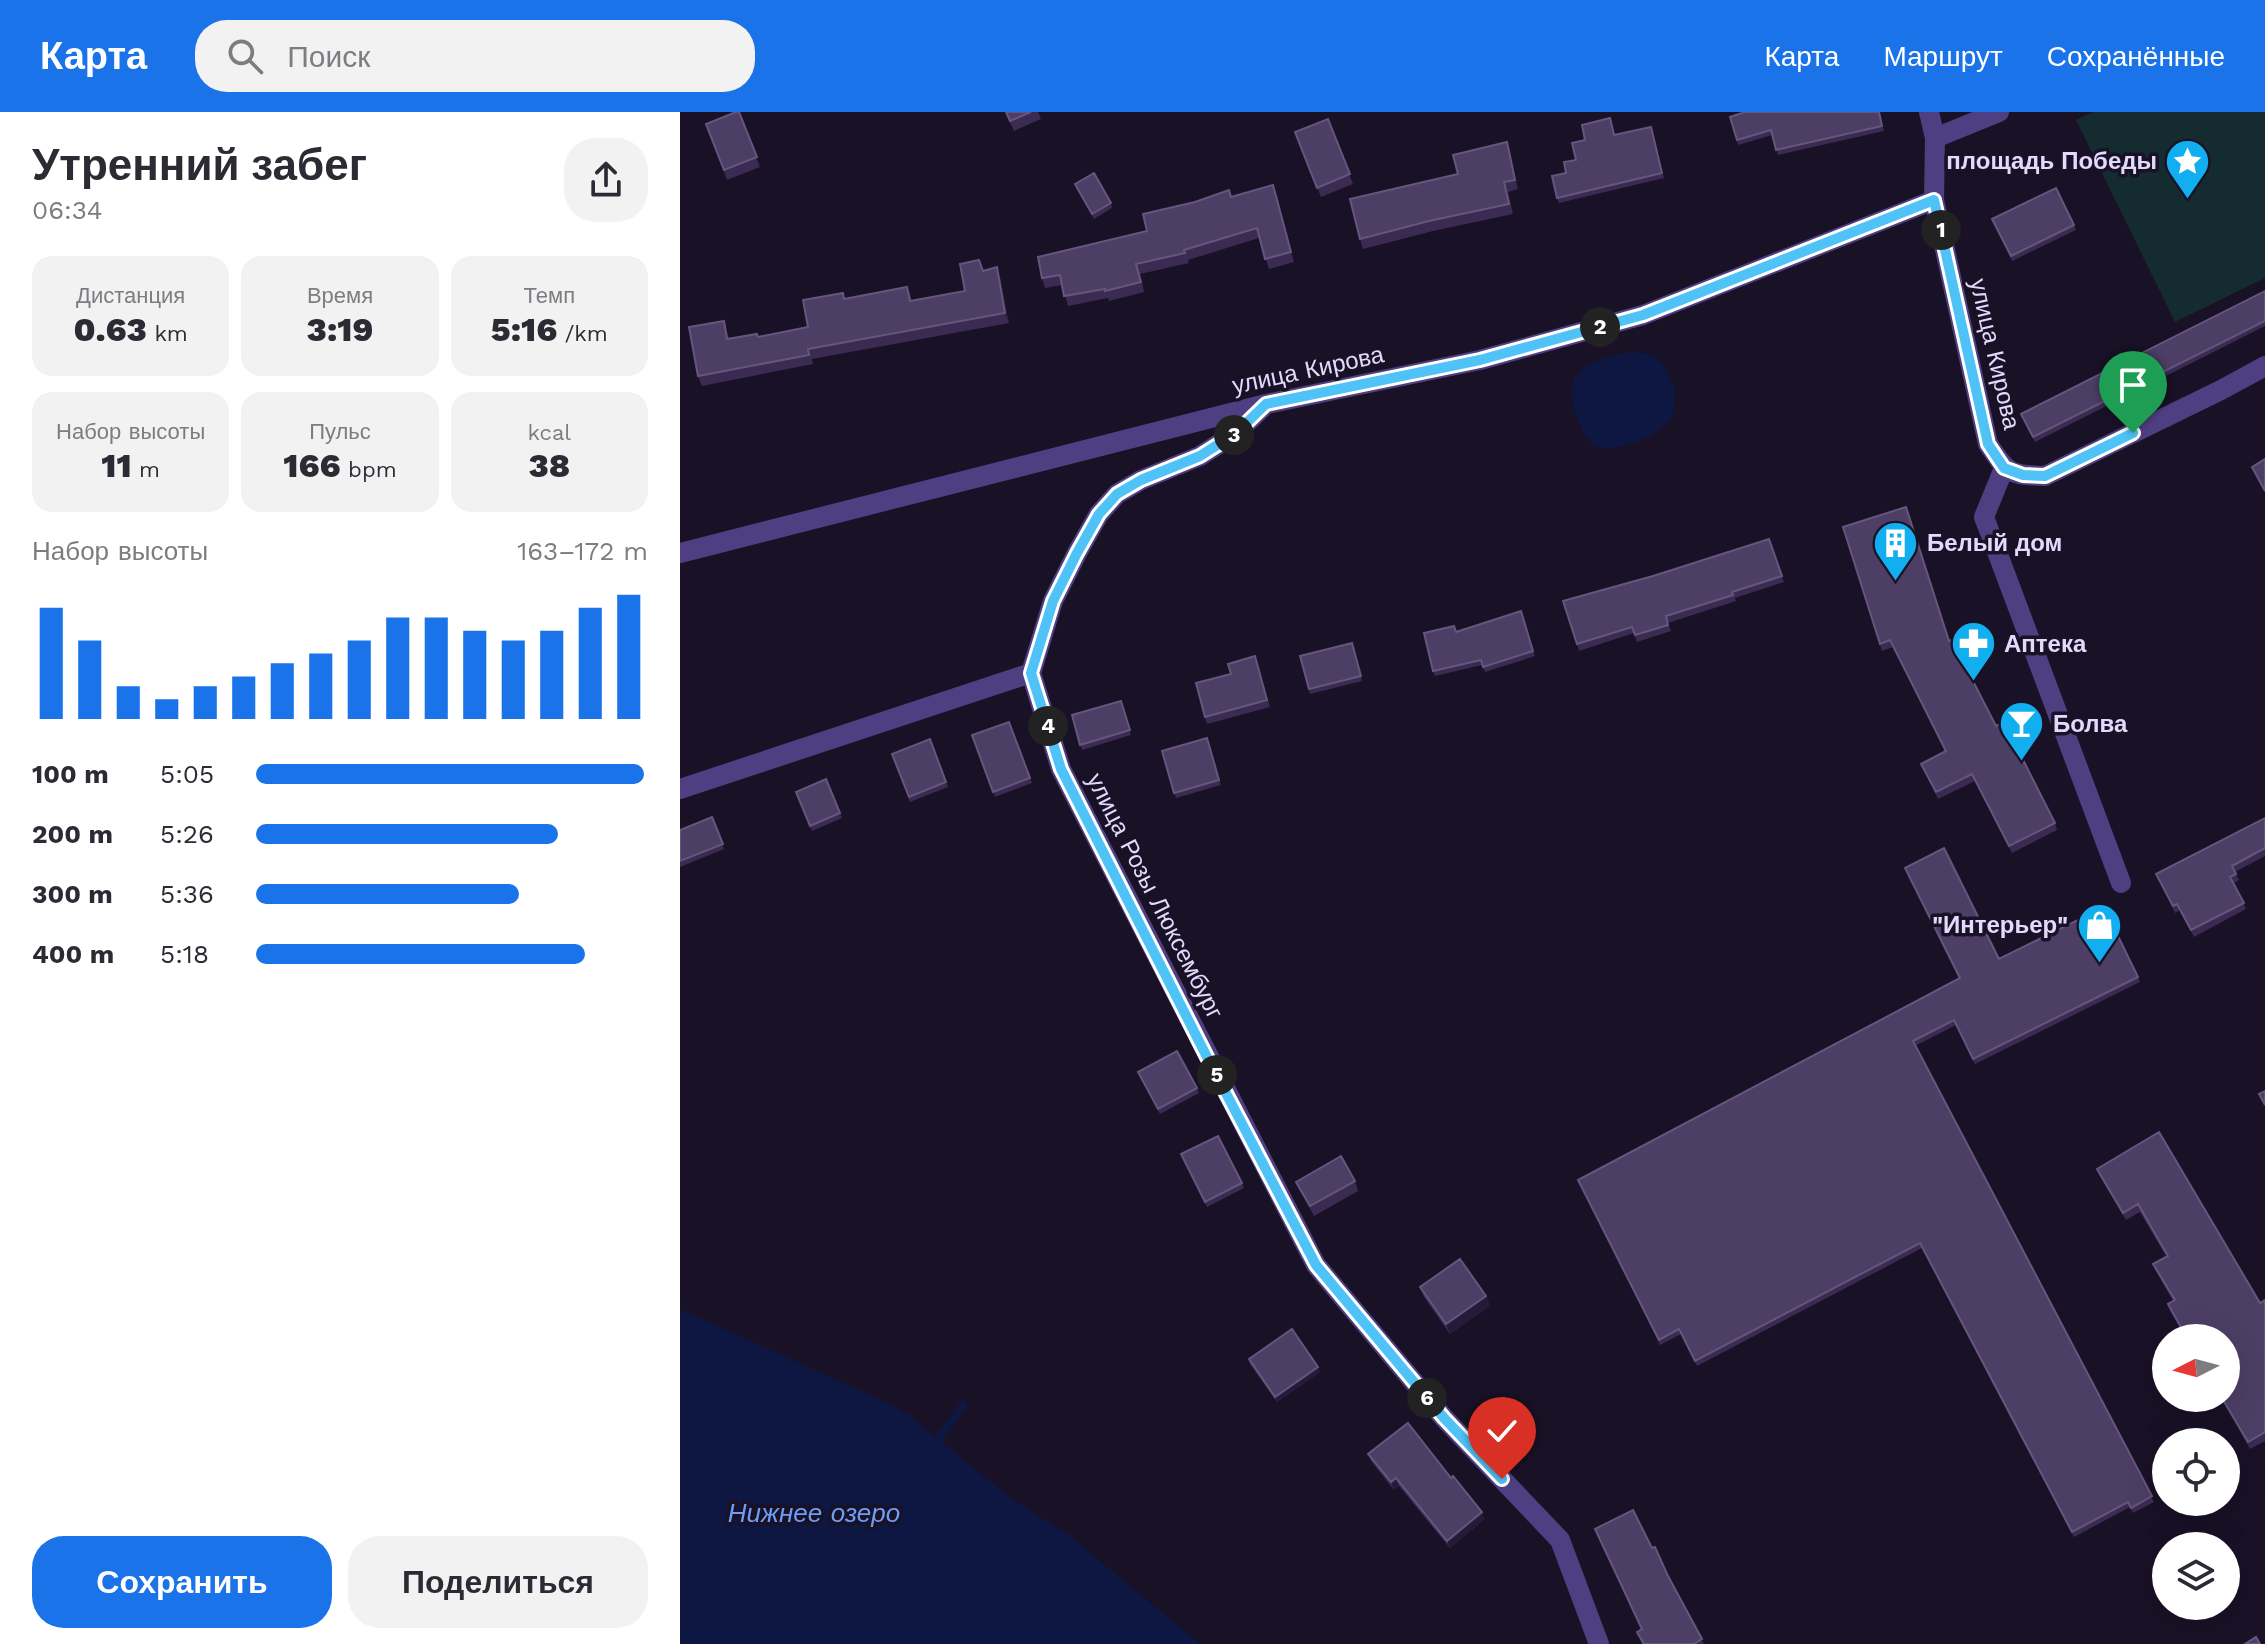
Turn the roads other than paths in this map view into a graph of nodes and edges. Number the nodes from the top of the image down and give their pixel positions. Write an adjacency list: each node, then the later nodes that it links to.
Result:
1 (1929, 112): 3 (street, улица Кирова)
2 (1999, 112): 3 (street)
3 (1935, 138): 4 (street, улица Кирова)
4 (1934, 200): 6 (street, улица Кирова); 7 (street, улица Кирова)
5 (2265, 366): 7 (street)
6 (1266, 404): 8 (street, улица Кирова); 9 (street)
7 (2004, 468): 11 (street)
8 (680, 553)
9 (1031, 673): 10 (street); 12 (street, улица Розы Люксембург)
10 (680, 789)
11 (2121, 883)
12 (1599, 1644)

